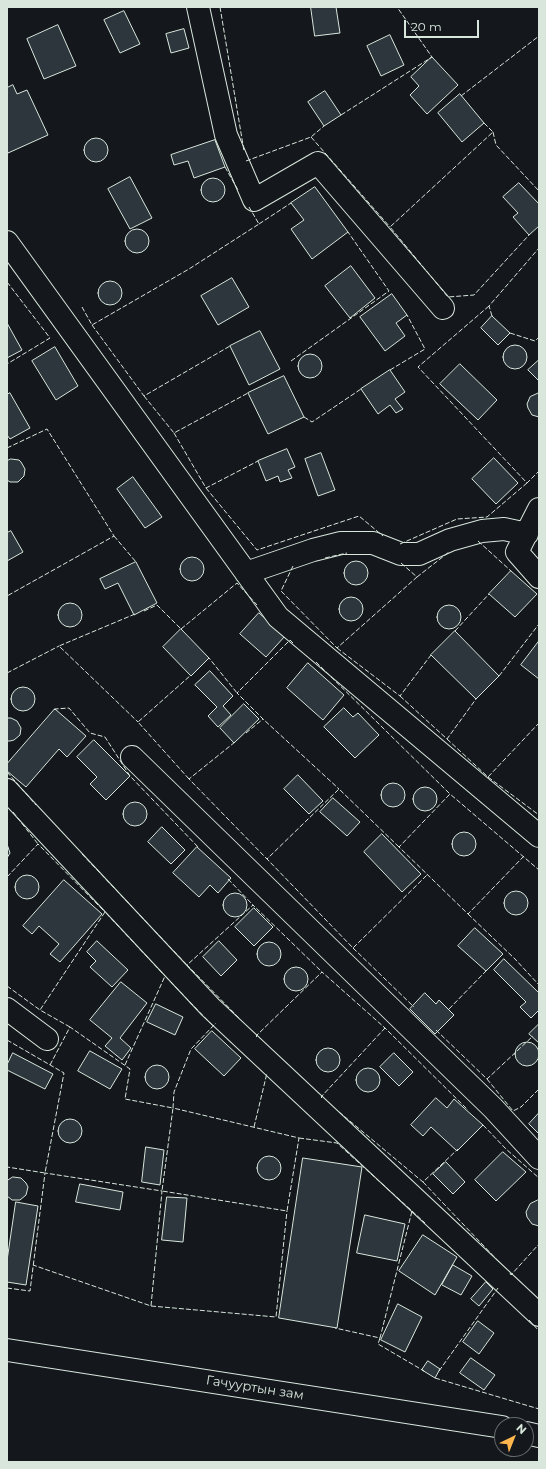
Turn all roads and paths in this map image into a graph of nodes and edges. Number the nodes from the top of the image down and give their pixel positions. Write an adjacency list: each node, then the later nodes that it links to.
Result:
1 (198, 7): 3 (street)
2 (7, 242): 6 (street)
3 (443, 308)
4 (539, 509): 5 (street)
5 (527, 534): 6 (street); 7 (street)
6 (246, 573): 10 (street)
7 (539, 577)
8 (132, 757): 13 (street)
9 (7, 790): 14 (street)
10 (539, 836)
11 (7, 1009): 12 (street)
12 (47, 1039)
13 (539, 1158)
14 (539, 1315)
15 (7, 1350): 16 (street, Гачууртын зам)
16 (494, 1426)

